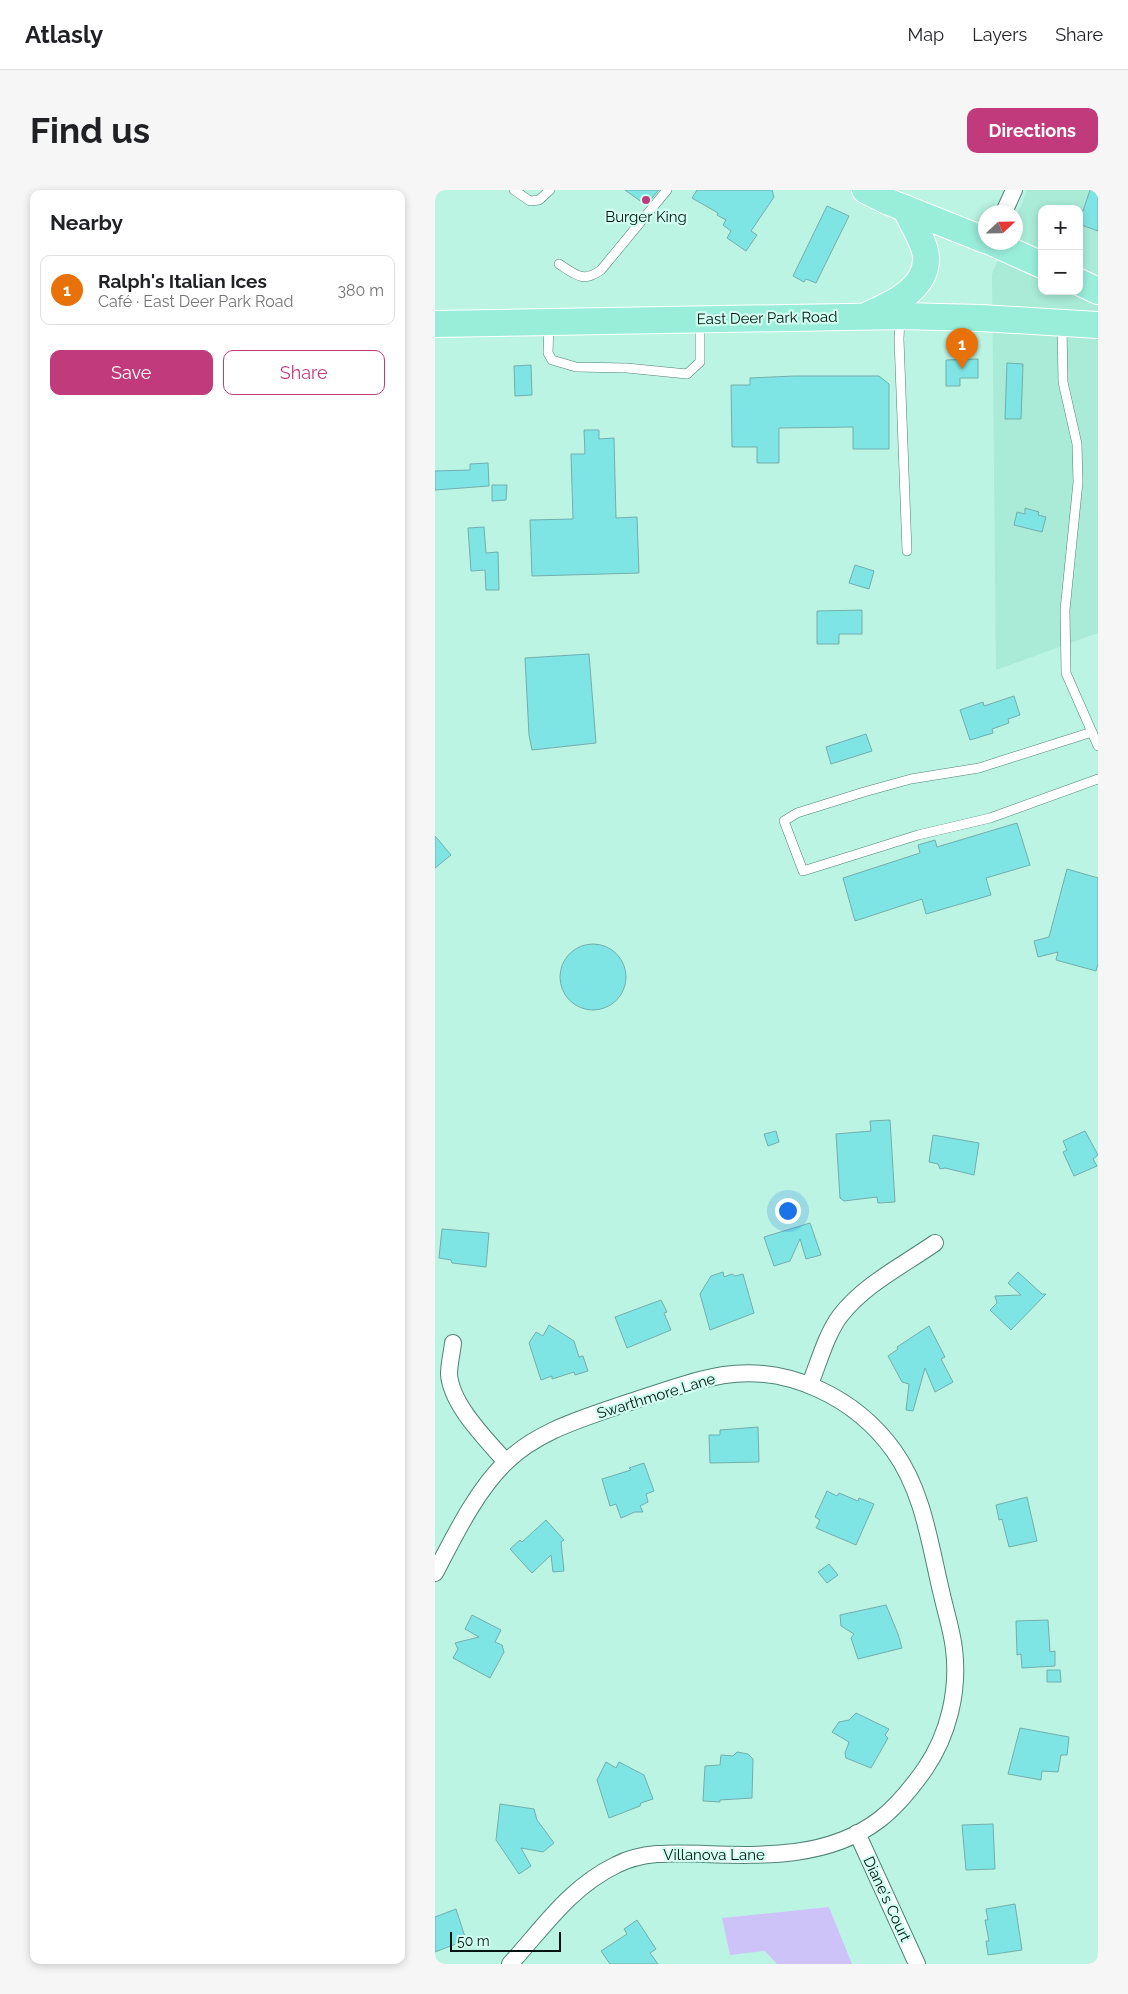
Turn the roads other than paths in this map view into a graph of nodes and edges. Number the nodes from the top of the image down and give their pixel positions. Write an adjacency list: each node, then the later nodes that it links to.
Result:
1 (514, 190): 2 (lane)
2 (550, 190)
3 (667, 190): 11 (lane)
4 (865, 190): 7 (main road)
5 (1014, 190): 6 (street)
6 (1007, 205)
7 (905, 208): 8 (main road); 14 (main road)
8 (978, 237)
9 (1008, 250): 10 (main road)
10 (1038, 263)
11 (559, 264)
12 (1083, 284): 13 (main road)
13 (1098, 291)
14 (863, 316): 15 (main road, East Deer Park Road); 16 (main road, East Deer Park Road)
15 (901, 316): 18 (main road, East Deer Park Road); 21 (lane)
16 (700, 319): 17 (main road, East Deer Park Road); 17 (lane)
17 (549, 322): 19 (main road, East Deer Park Road)
18 (1062, 322): 20 (main road, East Deer Park Road); 22 (lane)
19 (435, 324)
20 (1098, 325)
21 (907, 551)
22 (1092, 732): 23 (lane); 24 (lane)
23 (1098, 746)
24 (1098, 780)
25 (935, 1243): 27 (street)
26 (453, 1343): 28 (street)
27 (810, 1384): 28 (street, Swarthmore Lane); 30 (street, Swarthmore Lane)
28 (506, 1462): 29 (street, Swarthmore Lane)
29 (435, 1573)
30 (909, 1789): 31 (street, Villanova Lane)
31 (857, 1833): 32 (street, Villanova Lane); 33 (street, Diane's Court)
32 (510, 1964)
33 (917, 1964)

